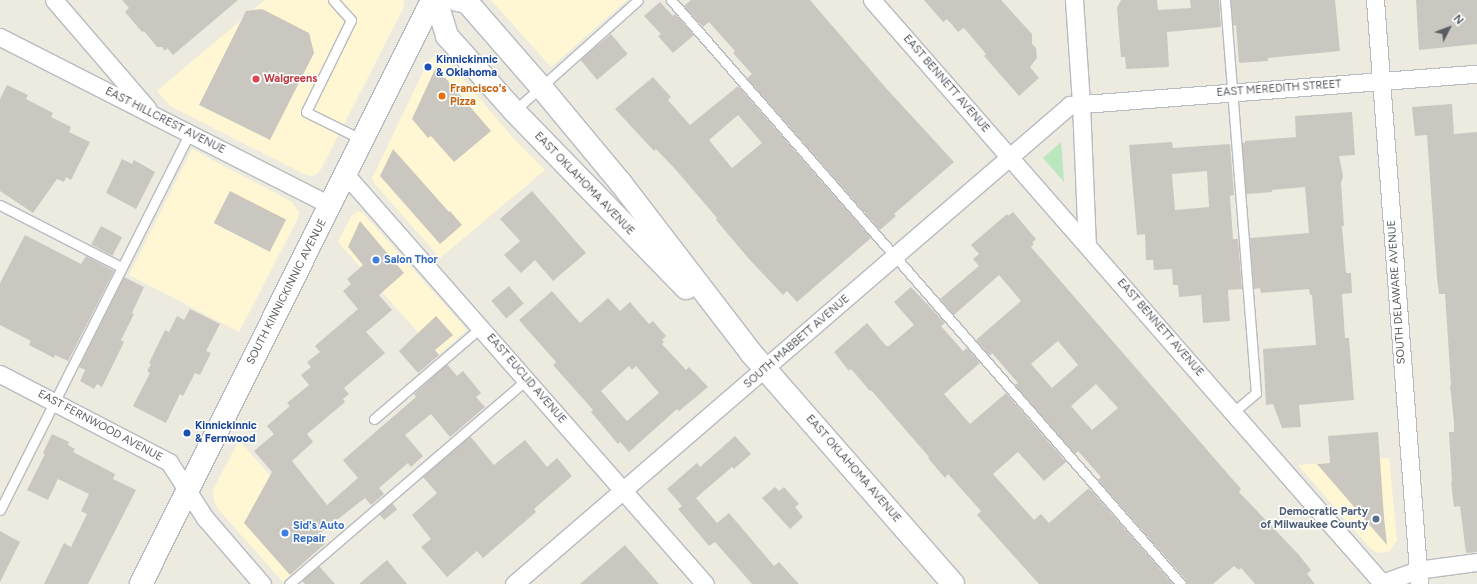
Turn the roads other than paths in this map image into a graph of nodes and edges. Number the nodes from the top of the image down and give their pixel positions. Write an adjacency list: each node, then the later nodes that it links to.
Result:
1 (54, 0): 19 (street)
2 (333, 0): 21 (lane)
3 (432, 0): 21 (street, SOUTH KINNICKINNIC AVENUE)
4 (436, 0): 18 (street, EAST OKLAHOMA AVENUE)
5 (458, 0): 15 (street, EAST OKLAHOMA AVENUE)
6 (638, 0): 15 (lane)
7 (671, 0): 27 (lane)
8 (872, 0): 22 (street, EAST BENNETT AVENUE)
9 (1074, 0): 17 (street)
10 (1225, 0): 16 (lane)
11 (1375, 0): 14 (street, SOUTH DELAWARE AVENUE)
12 (0, 37): 19 (street, EAST HILLCREST AVENUE)
13 (1477, 74): 14 (street, EAST MEREDITH STREET)
14 (1382, 81): 16 (street, EAST MEREDITH STREET); 40 (street, SOUTH DELAWARE AVENUE)
15 (541, 87): 18 (lane); 30 (street, EAST OKLAHOMA AVENUE)
16 (1233, 92): 17 (street, EAST MEREDITH STREET); 34 (lane)
17 (1082, 104): 22 (street, SOUTH MABBETT AVENUE); 26 (street)
18 (514, 111): 30 (street, EAST OKLAHOMA AVENUE)
19 (152, 114): 20 (street, EAST HILLCREST AVENUE)
20 (190, 133): 25 (street, EAST HILLCREST AVENUE); 28 (lane)
21 (363, 140): 23 (street, SOUTH KINNICKINNIC AVENUE)
22 (1010, 156): 26 (street, EAST BENNETT AVENUE); 27 (street, SOUTH MABBETT AVENUE)
23 (346, 175): 25 (street, SOUTH KINNICKINNIC AVENUE); 29 (street, EAST EUCLID AVENUE)
24 (0, 205): 28 (lane)
25 (330, 205): 36 (street, SOUTH KINNICKINNIC AVENUE)
26 (1088, 245): 34 (street, EAST BENNETT AVENUE)
27 (895, 256): 30 (street, SOUTH MABBETT AVENUE); 47 (lane)
28 (121, 267): 33 (lane)
29 (480, 328): 32 (street, EAST EUCLID AVENUE); 35 (lane)
30 (759, 362): 37 (street, SOUTH MABBETT AVENUE); 46 (street, EAST OKLAHOMA AVENUE)
31 (0, 374): 33 (street, EAST FERNWOOD AVENUE)
32 (526, 380): 37 (street, EAST EUCLID AVENUE); 43 (lane)
33 (56, 402): 36 (street, EAST FERNWOOD AVENUE); 38 (lane)
34 (1233, 412): 48 (street, EAST BENNETT AVENUE)
35 (374, 419)
36 (187, 490): 41 (street, SOUTH KINNICKINNIC AVENUE); 42 (street, EAST FERNWOOD AVENUE)
37 (624, 491): 44 (street, SOUTH MABBETT AVENUE); 45 (street, EAST EUCLID AVENUE)
38 (0, 510)
39 (1477, 562): 40 (street, EAST BENNETT AVENUE)
40 (1418, 577): 48 (street, EAST BENNETT AVENUE)
41 (141, 584)
42 (262, 584)
43 (289, 584)
44 (514, 584)
45 (705, 584)
46 (953, 584)
47 (1181, 584)
48 (1382, 584)

